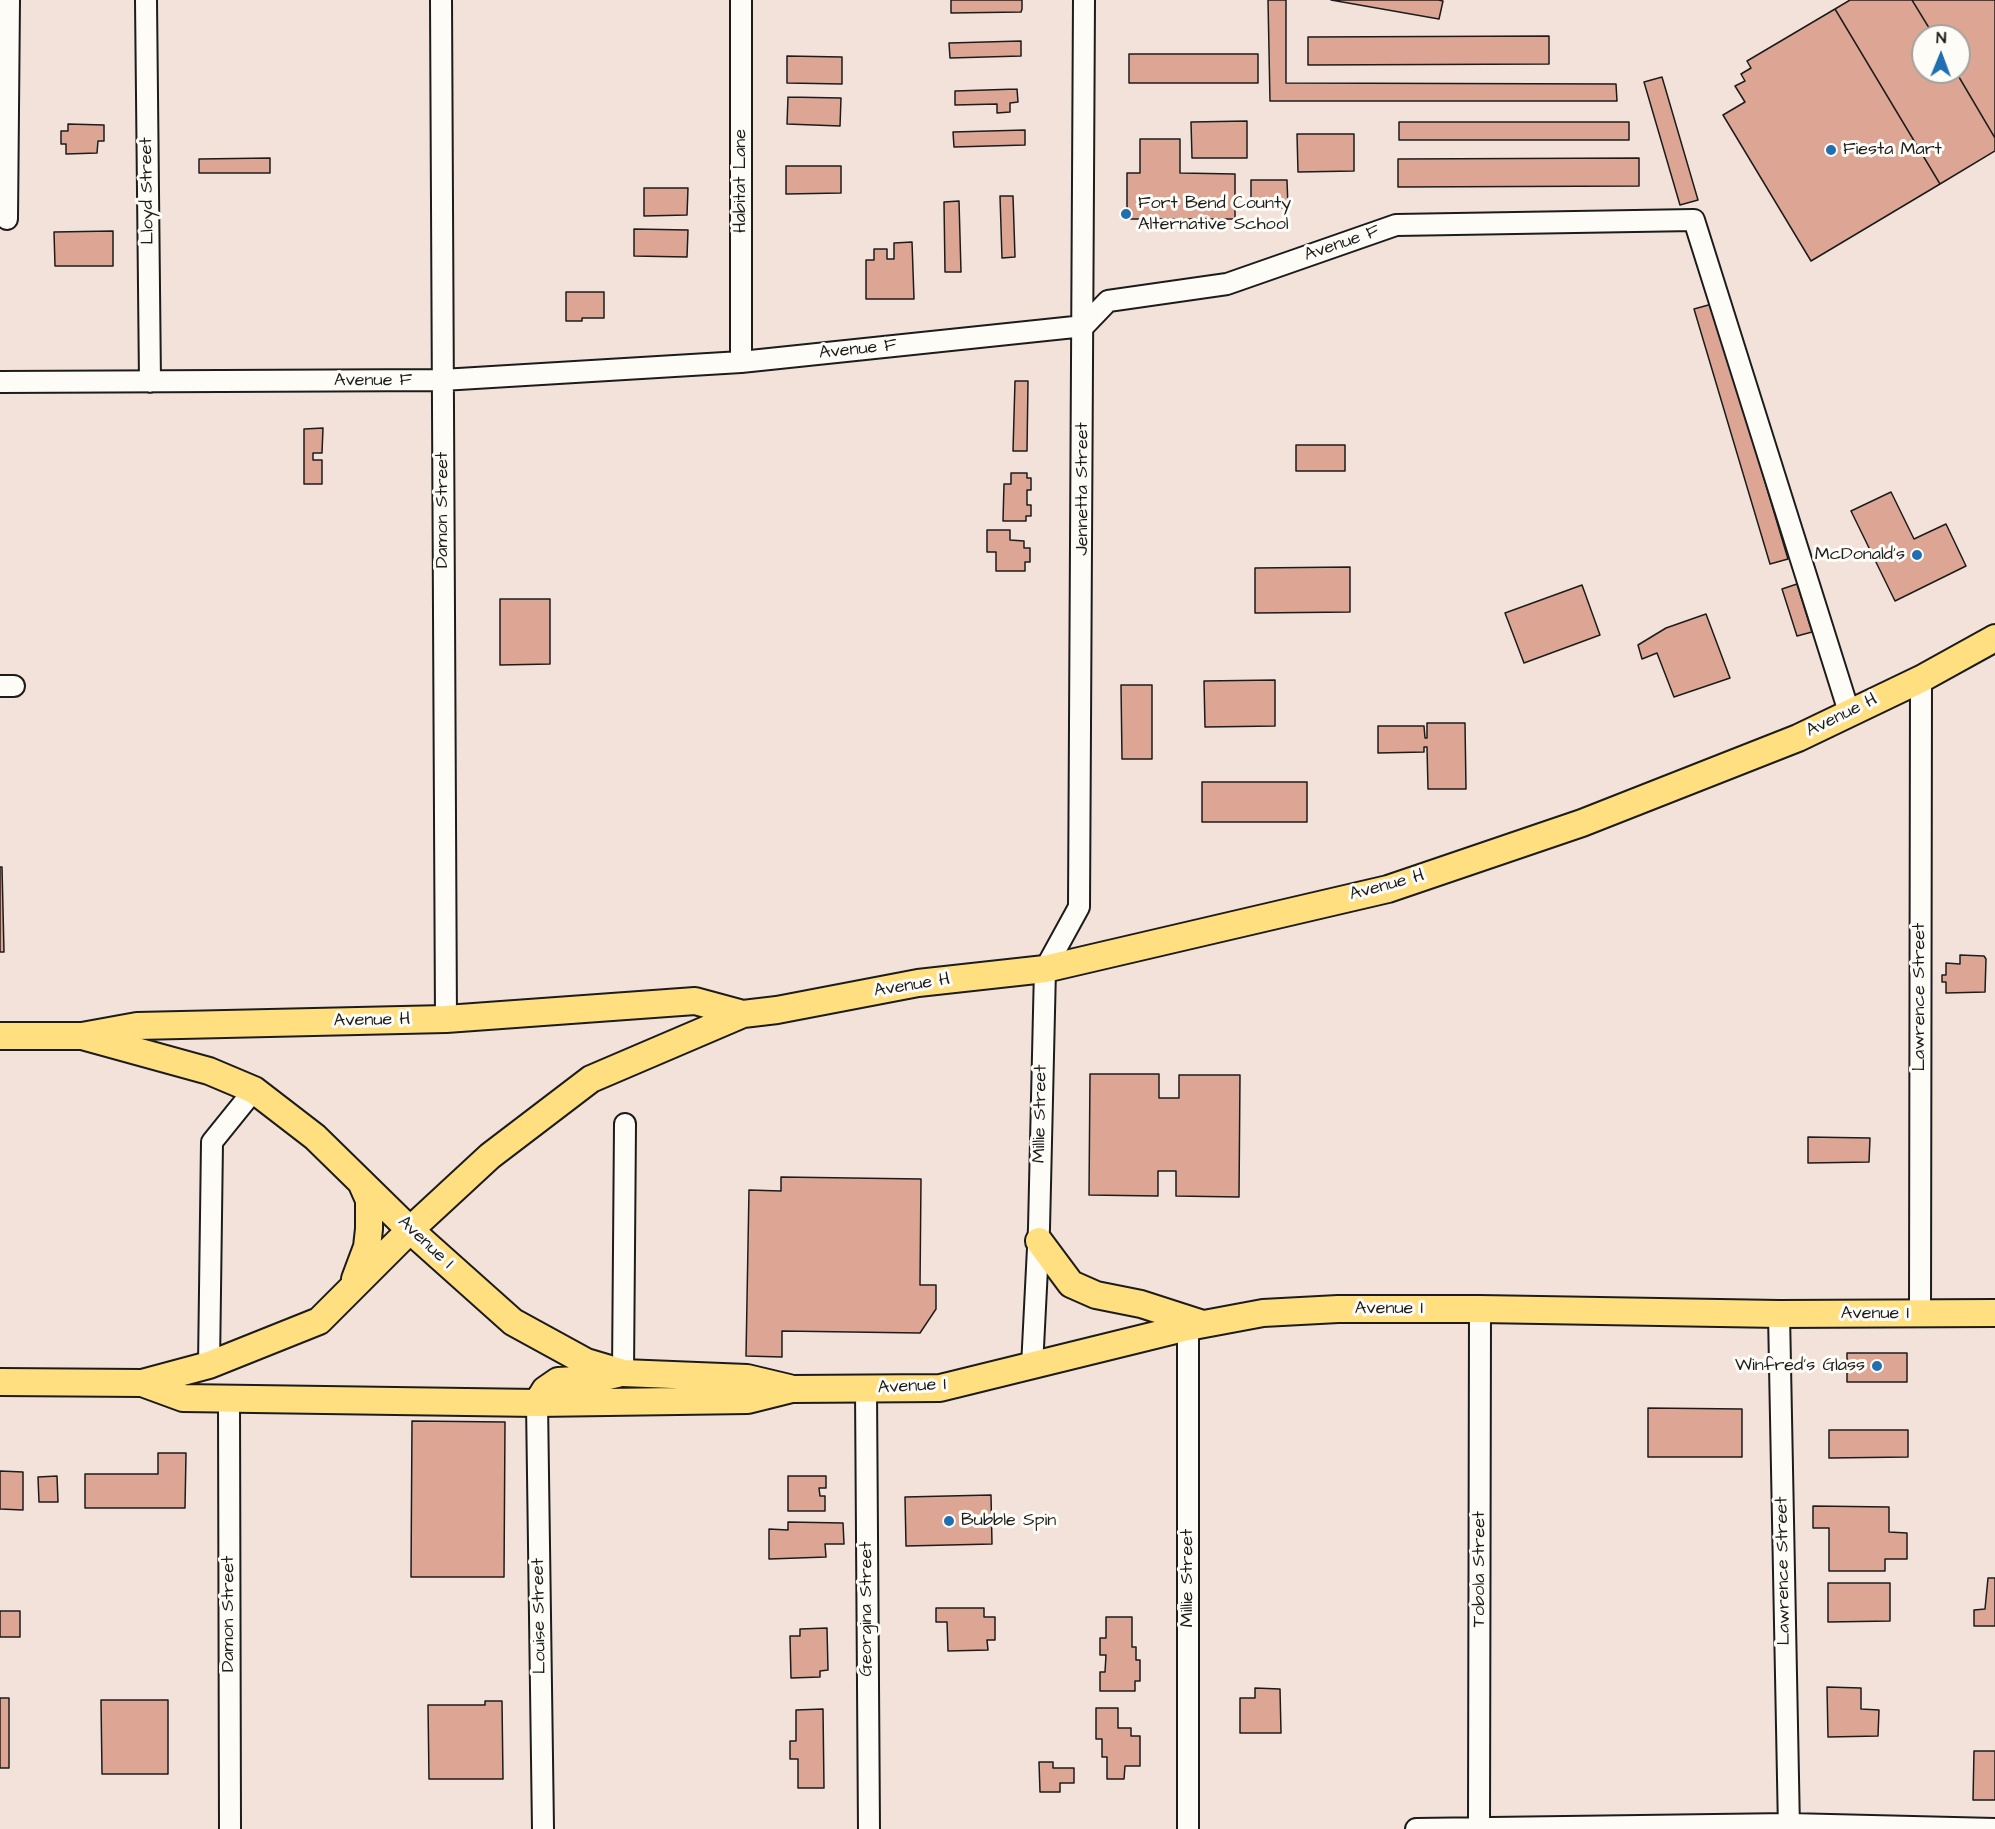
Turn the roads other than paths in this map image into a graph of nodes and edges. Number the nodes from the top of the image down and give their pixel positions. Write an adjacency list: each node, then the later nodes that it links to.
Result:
1 (9, 0): 6 (street)
2 (146, 0): 11 (street, Lloyd Street)
3 (441, 0): 9 (street, Damon Street)
4 (741, 0): 8 (street, Habitat Lane)
5 (1084, 0): 7 (street, Jennetta Street)
6 (7, 219)
7 (1084, 326): 8 (street, Avenue F); 14 (street, Avenue F); 15 (street, Jennetta Street)
8 (741, 362): 9 (street, Avenue F)
9 (442, 381): 11 (street, Avenue F); 17 (street, Damon Street)
10 (0, 382): 11 (street, Avenue F)
11 (150, 382)
12 (1995, 638): 13 (main road, Avenue H)
13 (1921, 679): 14 (main road, Avenue H); 29 (street, Lawrence Street)
14 (1849, 712): 15 (main road, Avenue H)
15 (1045, 969): 16 (main road, Avenue H); 24 (street, Millie Street)
16 (743, 1014): 17 (main road, Avenue H); 23 (main road, Avenue H)
17 (446, 1019): 19 (main road, Avenue H)
18 (0, 1036): 19 (main road, Avenue H)
19 (82, 1036): 20 (main road, Avenue I)
20 (254, 1090): 22 (main road, Avenue I); 31 (street)
21 (625, 1124): 33 (street)
22 (360, 1180): 23 (main road, Avenue I); 25 (main road)
23 (410, 1230): 25 (main road, Avenue H); 33 (main road, Avenue I)
24 (1039, 1240): 30 (main road); 32 (street, Millie Street)
25 (343, 1297): 31 (main road, Avenue H)
26 (1480, 1308): 28 (main road, Avenue I); 30 (main road, Avenue I); 41 (street, Tobola Street)
27 (1995, 1313): 29 (main road, Avenue I)
28 (1779, 1314): 29 (main road, Avenue I); 40 (street, Lawrence Street)
29 (1920, 1315)
30 (1195, 1326): 32 (main road, Avenue I); 45 (street, Millie Street)
31 (209, 1365): 35 (main road, Avenue H)
32 (1032, 1367): 37 (main road, Avenue I)
33 (623, 1373): 36 (main road, Avenue I); 39 (main road)
34 (0, 1382): 35 (main road, Avenue I)
35 (142, 1383): 38 (main road, Avenue I)
36 (792, 1389): 37 (main road, Avenue I); 39 (main road, Avenue I)
37 (866, 1389): 44 (street, Georgina Street)
38 (229, 1399): 39 (main road, Avenue I); 42 (street, Damon Street)
39 (537, 1403): 43 (street, Louise Street)
40 (1789, 1826): 41 (street); 47 (street)
41 (1479, 1828): 46 (street)
42 (230, 1829)
43 (543, 1829)
44 (869, 1829)
45 (1188, 1829)
46 (1416, 1829)
47 (1995, 1829)

